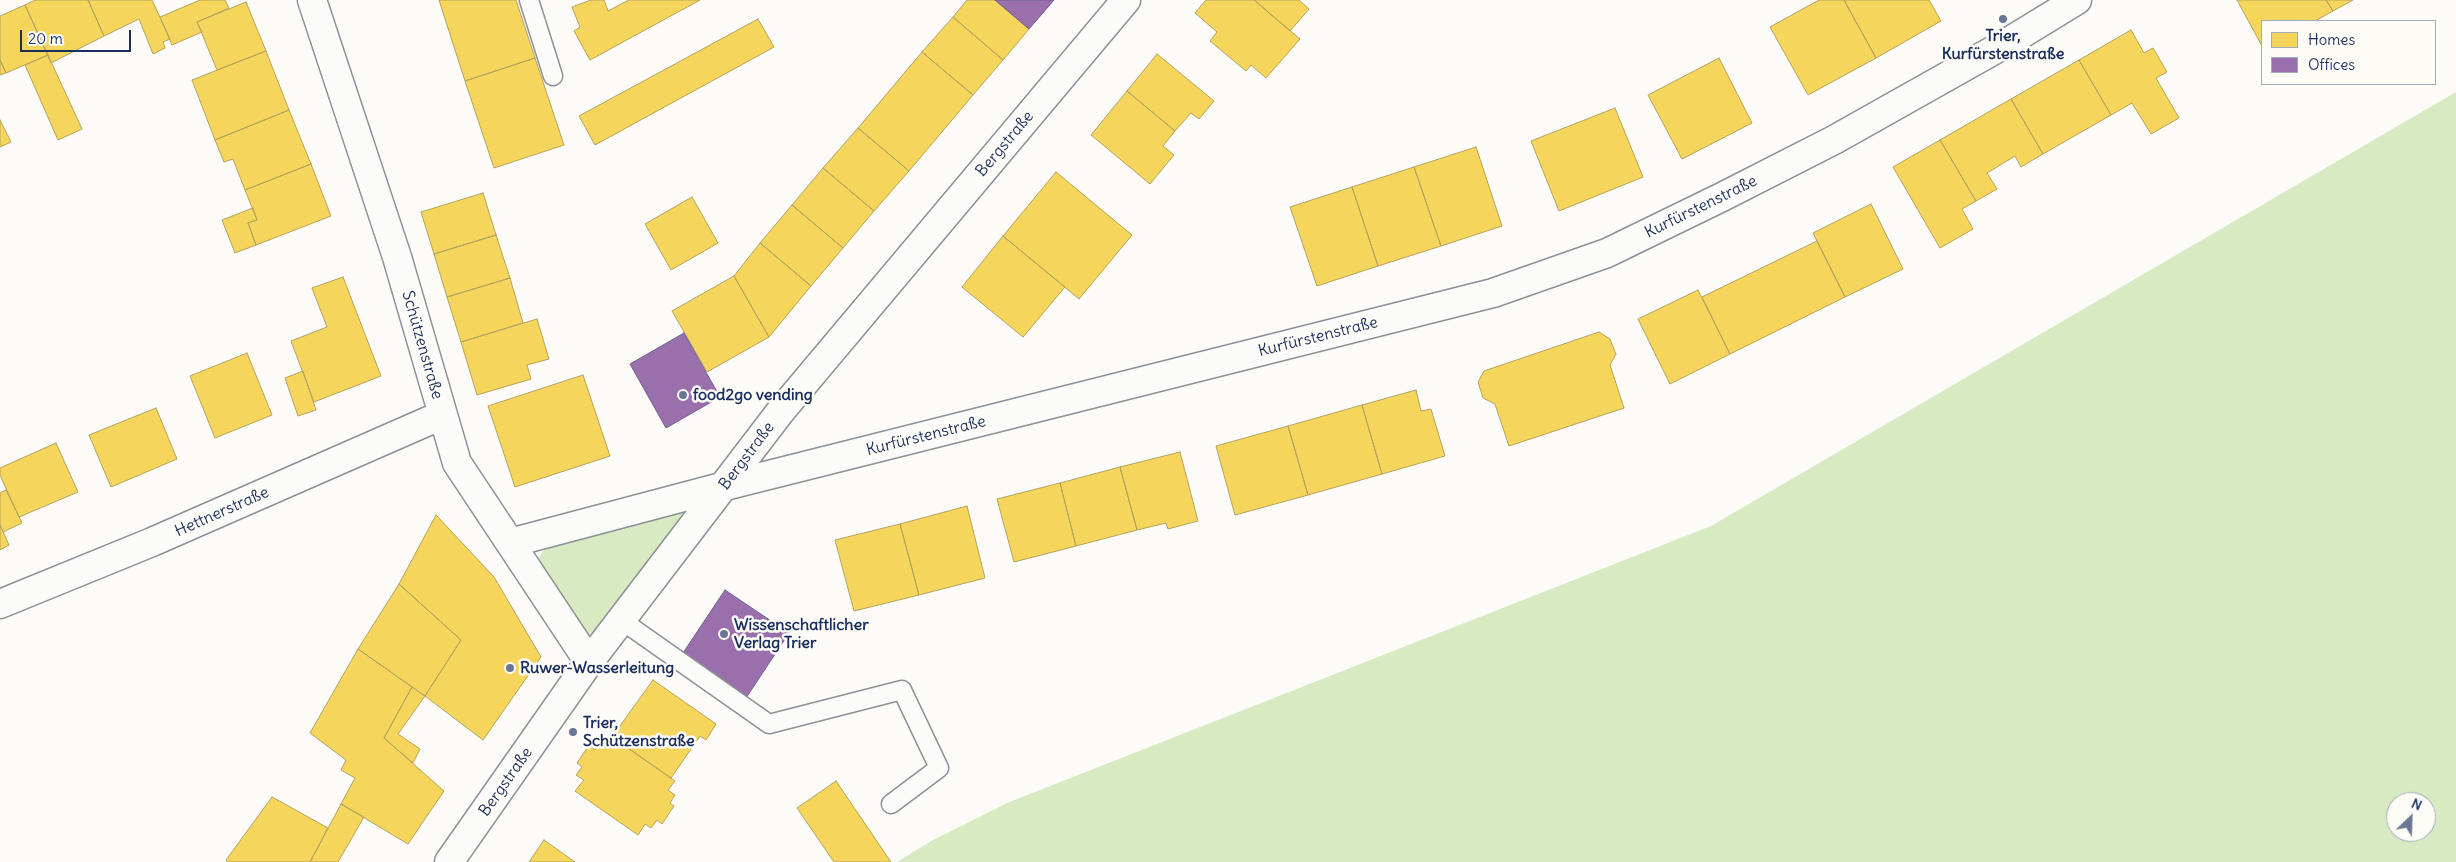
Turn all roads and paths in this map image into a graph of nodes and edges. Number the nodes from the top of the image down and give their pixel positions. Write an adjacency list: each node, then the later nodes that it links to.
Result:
1 (312, 0): 6 (street, Schützenstraße)
2 (529, 0): 5 (lane)
3 (1126, 0): 7 (street, Bergstraße)
4 (2077, 0): 7 (street, Kurfürstenstraße)
5 (553, 76)
6 (442, 415): 8 (street, Schützenstraße); 9 (street, Hettnerstraße)
7 (724, 486): 8 (street, Kurfürstenstraße); 10 (street, Bergstraße)
8 (510, 543): 11 (street, Schützenstraße)
9 (0, 604)
10 (621, 620): 11 (street, Bergstraße); 12 (lane)
11 (589, 662): 13 (street, Bergstraße)
12 (892, 804)
13 (449, 862)

